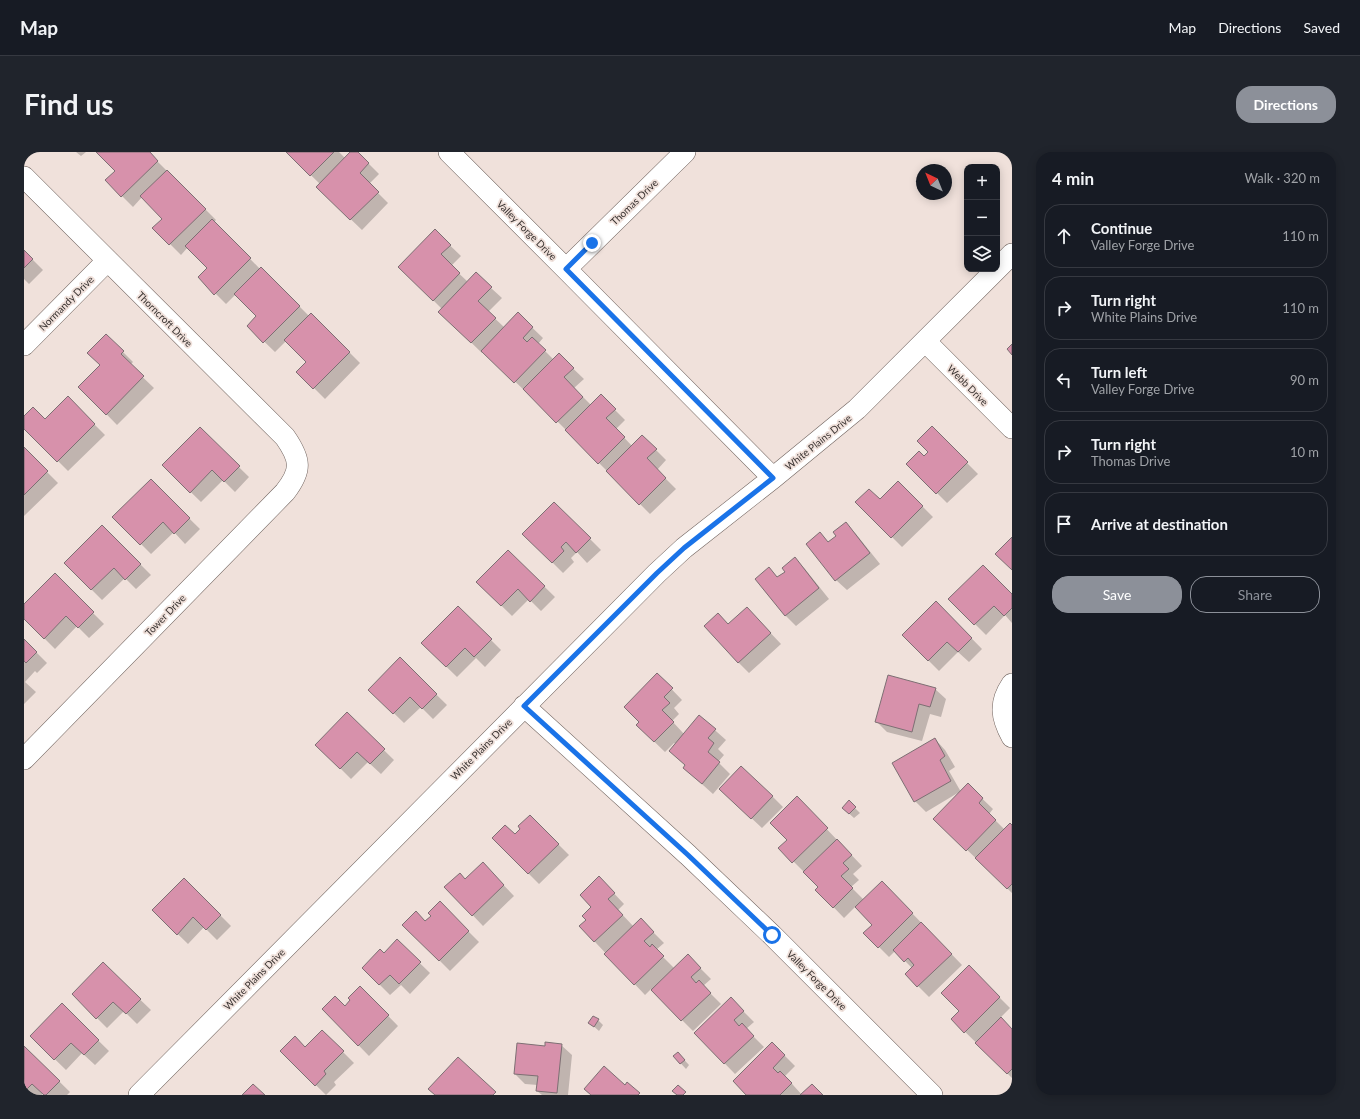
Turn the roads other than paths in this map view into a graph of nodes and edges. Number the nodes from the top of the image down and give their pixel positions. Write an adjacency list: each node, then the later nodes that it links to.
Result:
1 (449, 152): 6 (street, Valley Forge Drive)
2 (685, 152): 6 (street, Thomas Drive)
3 (24, 177): 5 (street, Thorncroft Drive)
4 (1012, 254): 7 (street, White Plains Drive)
5 (107, 261): 8 (street, Normandy Drive); 10 (street, Thorncroft Drive)
6 (566, 269): 11 (street, Valley Forge Drive)
7 (925, 341): 9 (street, Webb Drive); 11 (street, White Plains Drive)
8 (24, 345)
9 (1012, 428)
10 (299, 465): 15 (street, Tower Drive)
11 (773, 478): 13 (street, White Plains Drive)
12 (1012, 684): 14 (street)
13 (524, 706): 16 (street, White Plains Drive); 17 (street, Valley Forge Drive)
14 (1012, 737)
15 (24, 759)
16 (139, 1095)
17 (932, 1095)

